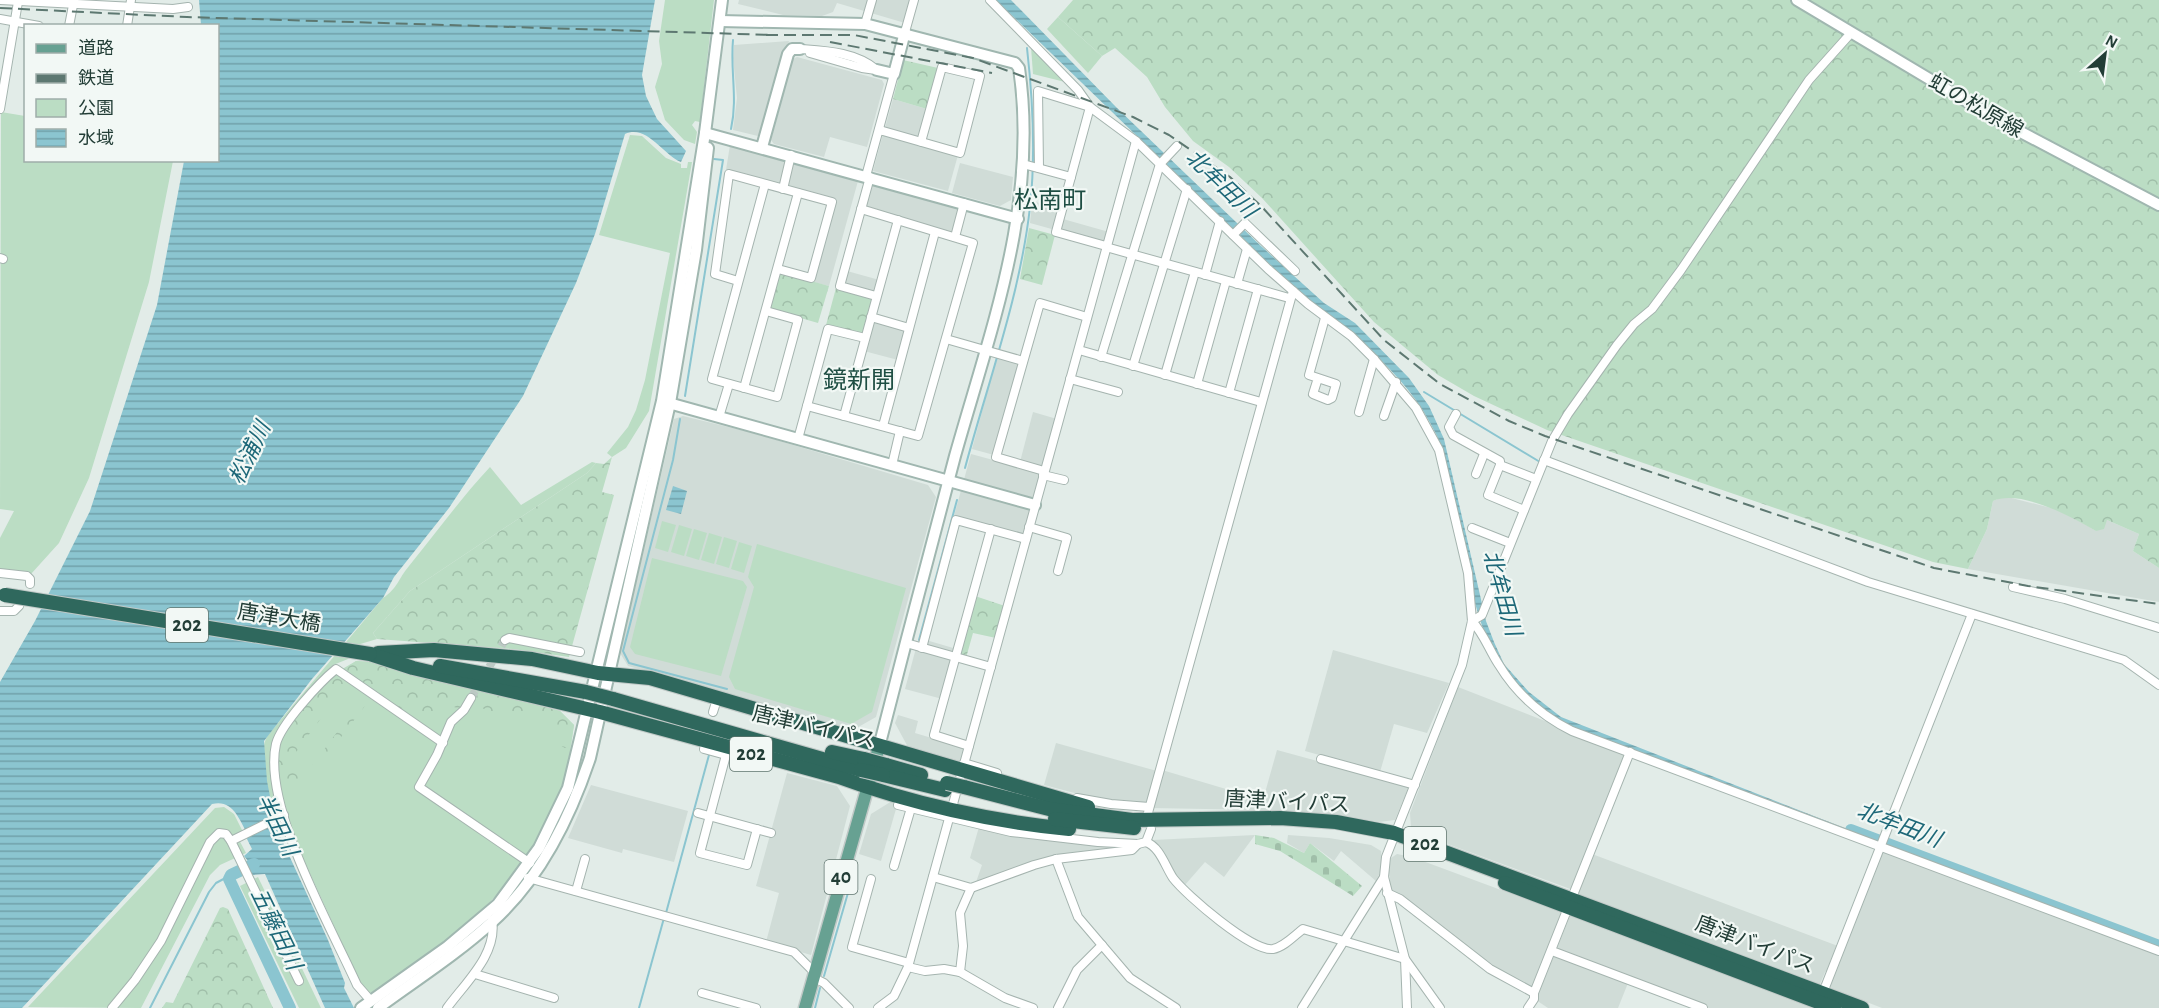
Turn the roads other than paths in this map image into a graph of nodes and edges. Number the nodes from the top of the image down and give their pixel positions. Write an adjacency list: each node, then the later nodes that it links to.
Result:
1 (0, 0): 7 (street)
2 (722, 0): 13 (street)
3 (872, 0): 17 (street)
4 (914, 0): 18 (street)
5 (990, 0): 23 (street)
6 (1797, 0): 19 (street, 虹の松原線)
7 (18, 2): 8 (street); 12 (street)
8 (73, 2): 9 (street); 15 (street)
9 (130, 3): 10 (street); 16 (street)
10 (188, 7)
11 (0, 19): 12 (street)
12 (15, 21): 14 (street); 24 (street)
13 (720, 21): 17 (street); 26 (street)
14 (29, 24)
15 (69, 24)
16 (127, 24)
17 (865, 24): 18 (street)
18 (905, 32): 22 (street); 33 (street)
19 (1851, 33): 41 (street, 虹の松原線); 97 (street)
20 (800, 49): 21 (street); 30 (street)
21 (877, 70): 22 (street)
22 (894, 74): 25 (street)
23 (1090, 107): 27 (street); 33 (street); 35 (street)
24 (0, 109)
25 (879, 130): 28 (street); 34 (street)
26 (705, 133): 30 (street); 85 (street)
27 (1136, 141): 32 (street); 49 (street)
28 (921, 142): 28 (street)
29 (1177, 146): 32 (street)
30 (762, 147): 31 (street)
31 (791, 155): 34 (street); 37 (street)
32 (1161, 163): 38 (street); 51 (street)
33 (1032, 166): 35 (street); 43 (street)
34 (868, 177): 40 (street); 42 (street)
35 (1071, 177): 49 (street)
36 (765, 184): 37 (street); 57 (street); 57 (street)
37 (783, 189): 39 (street)
38 (1187, 189): 45 (street); 52 (street)
39 (798, 193): 53 (street); 53 (street)
40 (964, 203): 43 (street); 48 (street)
41 (2159, 205)
42 (861, 210): 44 (street); 62 (street)
43 (1018, 219): 71 (street)
44 (898, 220): 46 (street); 62 (street)
45 (1220, 221): 47 (street); 56 (street)
46 (935, 232): 48 (street); 67 (street)
47 (1234, 234): 50 (street); 55 (street)
48 (955, 237): 69 (street)
49 (1106, 246): 51 (street); 64 (street)
50 (1247, 249): 59 (street); 61 (street)
51 (1132, 254): 52 (street); 72 (street)
52 (1164, 263): 54 (street); 75 (street)
53 (778, 270): 63 (street)
54 (1195, 272): 56 (street); 76 (street)
55 (1295, 272)
56 (1205, 275): 58 (street)
57 (738, 281): 80 (street)
58 (1227, 281): 59 (street); 81 (street)
59 (1238, 284): 60 (street)
60 (1258, 289): 61 (street); 84 (street)
61 (1291, 295): 66 (street); 86 (street)
62 (876, 296): 65 (street)
63 (766, 311): 82 (street); 82 (street)
64 (1087, 316): 70 (street); 74 (street)
65 (871, 317): 67 (street); 68 (street)
66 (1325, 318): 73 (street); 77 (street)
67 (909, 328): 93 (street)
68 (865, 338): 87 (street); 90 (street)
69 (946, 339): 71 (street); 94 (street)
70 (1078, 350): 72 (street); 78 (street)
71 (993, 352): 74 (street); 104 (street)
72 (1101, 357): 75 (street)
73 (1374, 359): 79 (street); 88 (street)
74 (1023, 361): 100 (street)
75 (1133, 366): 76 (street)
76 (1165, 375): 81 (street)
77 (1318, 378)
78 (1070, 379): 83 (street); 100 (street)
79 (1396, 382): 91 (street); 120 (street)
80 (729, 384): 82 (street); 92 (street)
81 (1197, 384): 84 (street)
82 (744, 388)
83 (1118, 392)
84 (1229, 393): 86 (street)
85 (666, 402): 92 (street); 129 (street)
86 (1261, 402): 150 (street)
87 (807, 406): 90 (street); 95 (street)
88 (1359, 412)
89 (1456, 414): 96 (street)
90 (844, 416): 93 (street)
91 (1384, 416)
92 (719, 417): 95 (street)
93 (883, 426): 94 (street)
94 (900, 431): 98 (street)
95 (798, 439): 98 (street)
96 (1484, 454): 99 (street); 101 (street)
97 (1543, 463): 102 (street); 119 (street)
98 (892, 465): 104 (street)
99 (1500, 465): 102 (street); 106 (street)
100 (1044, 473): 103 (street); 105 (street)
101 (1476, 474)
102 (1536, 479): 106 (street)
103 (1064, 480)
104 (949, 481): 105 (street); 123 (street)
105 (1035, 505): 107 (street)
106 (1524, 510): 111 (street)
107 (1029, 527): 110 (street); 112 (street)
108 (1472, 528): 111 (street)
109 (990, 529): 110 (street); 124 (street); 127 (street)
110 (1026, 538): 128 (street)
111 (1510, 543): 120 (street)
112 (1058, 571)
113 (0, 573): 114 (street)
114 (30, 584)
115 (2013, 587): 121 (street)
116 (2, 595): 126 (highway, 唐津大橋 / 202, bridge)
117 (19, 606): 118 (street)
118 (0, 611)
119 (1971, 616): 130 (street); 155 (street)
120 (1475, 620): 139 (street); 142 (street)
121 (2159, 628)
122 (505, 640): 125 (street)
123 (906, 643): 124 (street); 138 (street)
124 (921, 648): 127 (street)
125 (580, 652)
126 (370, 654): 129 (highway, 202); 133 (highway, 202); 150 (highway, 唐津バイパス / 202, bridge)
127 (956, 657): 128 (street); 137 (street)
128 (990, 667): 137 (street)
129 (603, 673): 131 (highway, 202); 133 (street)
130 (2159, 685)
131 (718, 696): 134 (street); 138 (highway, 202)
132 (471, 698): 136 (street)
133 (595, 711): 135 (highway, 202); 158 (street); 160 (street)
134 (713, 712)
135 (707, 736): 143 (highway, 202); 149 (street)
136 (443, 743): 148 (street); 158 (street)
137 (969, 746): 141 (street)
138 (879, 747): 141 (highway, 202); 143 (main road, 40)
139 (1630, 752): 155 (street); 167 (street)
140 (1321, 759): 142 (street)
141 (963, 767): 146 (street); 150 (highway, 202); 150 (street)
142 (1414, 785): 153 (street)
143 (867, 788): 146 (highway, 202); 177 (main road, 40)
144 (898, 805): 145 (street)
145 (911, 808): 146 (street); 159 (street)
146 (950, 812): 150 (highway, 202); 161 (street)
147 (698, 813): 149 (street)
148 (284, 815): 154 (street); 184 (street)
149 (710, 816): 151 (street); 151 (street)
150 (1143, 827): 153 (highway, 唐津バイパス / 202); 157 (street); 169 (street)
151 (757, 829): 152 (street)
152 (771, 833)
153 (1393, 837): 162 (street); 167 (highway, 唐津バイパス / 202)
154 (231, 841): 178 (street); 185 (street)
155 (1880, 843): 172 (street); 183 (street)
156 (585, 859): 165 (street)
157 (1056, 859): 164 (street); 170 (street)
158 (530, 863): 160 (street)
159 (894, 866)
160 (526, 877): 165 (street); 168 (street)
161 (933, 877): 164 (street); 174 (street)
162 (1384, 877): 166 (street); 169 (street)
163 (871, 879): 174 (street)
164 (971, 888): 175 (street)
165 (576, 891): 177 (street)
166 (1387, 893): 173 (street); 180 (street)
167 (1571, 902): 171 (street); 183 (highway, 唐津バイパス / 202)
168 (490, 917): 176 (street); 184 (street)
169 (1343, 941): 173 (street); 196 (street)
170 (1102, 945): 182 (street); 193 (street)
171 (1552, 951): 180 (street); 200 (street)
172 (2159, 951)
173 (1405, 959): 197 (street); 198 (street)
174 (909, 965): 175 (street); 191 (street)
175 (960, 972): 192 (street)
176 (475, 974): 181 (street); 187 (street)
177 (815, 976): 189 (main road, 40); 190 (street)
178 (299, 981)
179 (702, 993): 188 (street)
180 (1534, 993): 199 (street)
181 (554, 998)
182 (1161, 999): 194 (street); 195 (street)
183 (1819, 1001): 201 (highway, 唐津バイパス / 202); 202 (highway, 唐津バイパス / 202)
184 (374, 1006): 186 (street)
185 (112, 1008)
186 (361, 1008)
187 (447, 1008)
188 (756, 1008)
189 (805, 1008)
190 (849, 1008)
191 (878, 1008)
192 (1033, 1008)
193 (1058, 1008)
194 (1155, 1008)
195 (1176, 1008)
196 (1302, 1008)
197 (1407, 1008)
198 (1440, 1008)
199 (1528, 1008)
200 (1703, 1008)
201 (1834, 1008)
202 (1862, 1008)

